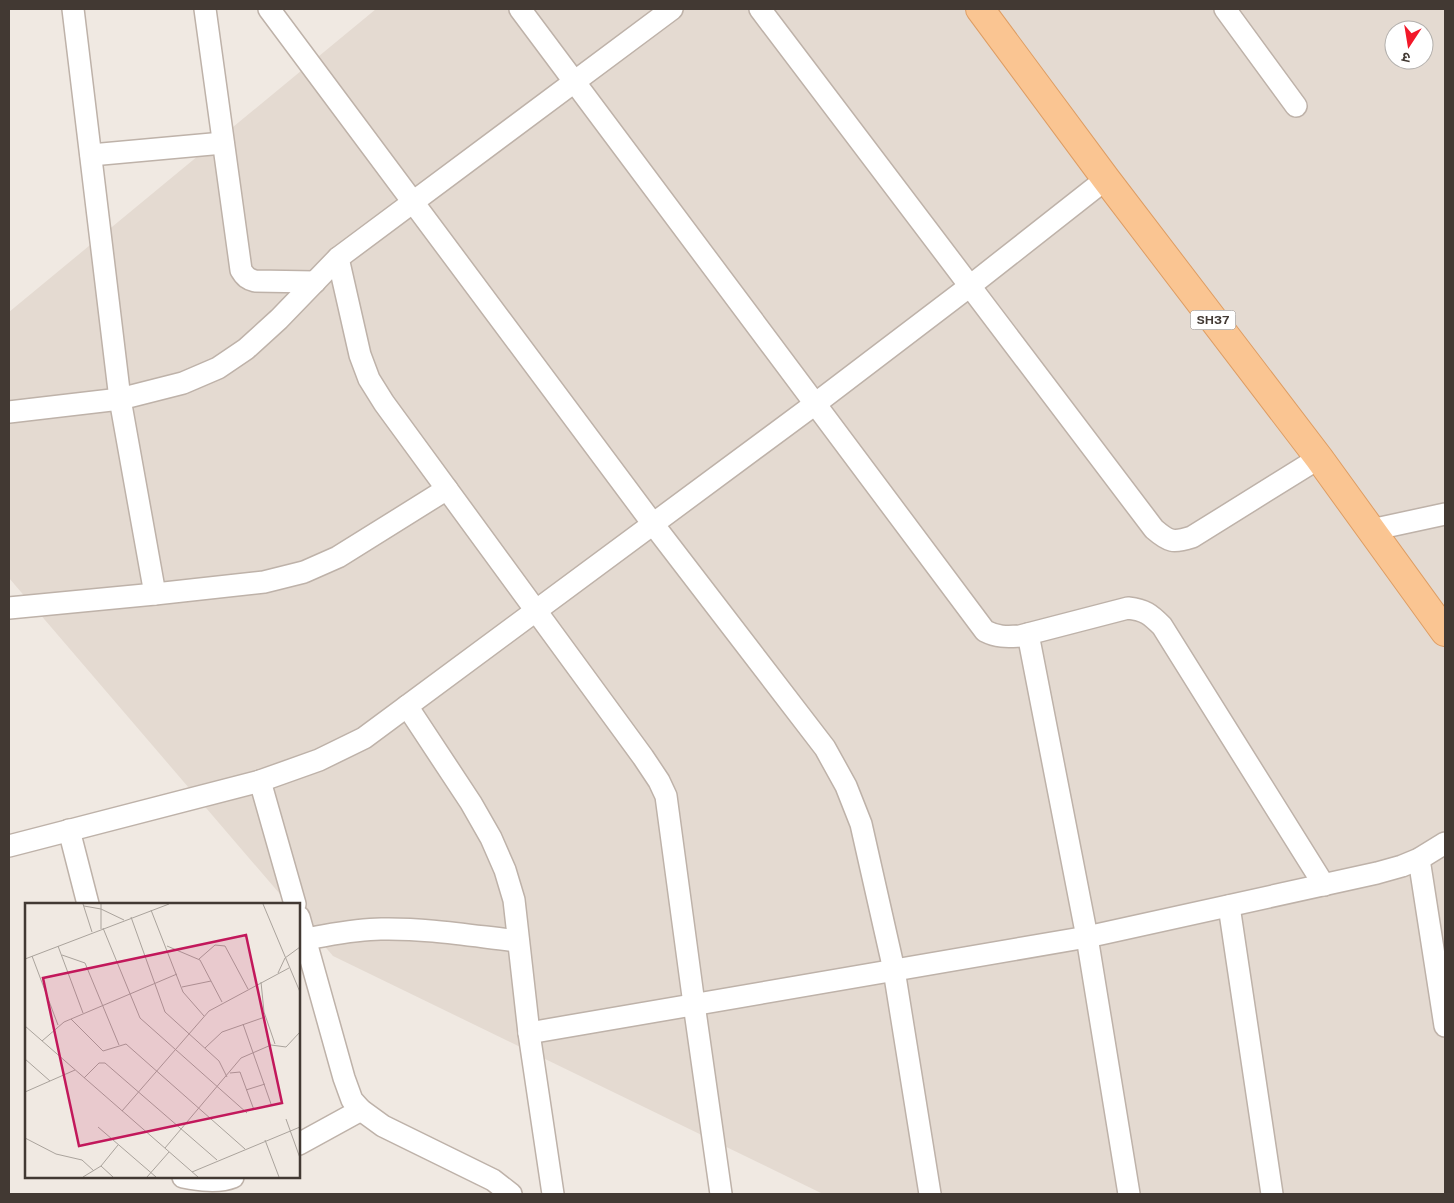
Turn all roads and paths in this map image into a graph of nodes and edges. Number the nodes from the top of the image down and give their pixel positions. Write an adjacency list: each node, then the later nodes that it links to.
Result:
1 (73, 9): 12 (street)
2 (205, 9): 11 (street)
3 (269, 9): 14 (street)
4 (520, 9): 9 (street)
5 (672, 9): 9 (street)
6 (760, 9): 17 (street)
7 (980, 9): 13 (main road, SH37)
8 (1225, 9): 10 (street)
9 (574, 82): 14 (street); 19 (street)
10 (1296, 106)
11 (223, 143): 12 (street); 16 (street)
12 (90, 155): 18 (street)
13 (1106, 179): 17 (street); 21 (main road, SH37)
14 (412, 203): 15 (street); 24 (street)
15 (338, 258): 16 (street); 22 (street)
16 (315, 282): 18 (street)
17 (970, 286): 19 (street); 21 (street)
18 (120, 399): 20 (street); 26 (street)
19 (815, 404): 24 (street); 30 (street)
20 (9, 412)
21 (1319, 458): 25 (main road, SH37)
22 (448, 489): 26 (street); 28 (street)
23 (1445, 514): 25 (street)
24 (653, 524): 28 (street); 45 (street)
25 (1371, 530): 29 (main road, SH37)
26 (155, 594): 27 (street)
27 (9, 608)
28 (536, 610): 31 (street); 46 (street)
29 (1445, 632)
30 (1028, 634): 37 (street); 42 (street)
31 (407, 706): 32 (street); 44 (street)
32 (260, 781): 33 (street); 39 (street)
33 (68, 830): 35 (street); 38 (street)
34 (1445, 843): 36 (street)
35 (9, 846)
36 (1419, 859): 37 (street); 47 (street)
37 (1324, 885): 40 (street)
38 (88, 903)
39 (295, 903)
40 (1229, 906): 42 (street); 58 (street)
41 (300, 921): 43 (street)
42 (1088, 937): 45 (street); 57 (street)
43 (305, 939): 44 (street); 49 (street)
44 (518, 941): 48 (street)
45 (894, 970): 46 (street); 56 (street)
46 (694, 1004): 48 (street); 55 (street)
47 (1445, 1026)
48 (529, 1033): 54 (street)
49 (361, 1110): 50 (street); 53 (street)
50 (300, 1143)
51 (188, 1178): 52 (street)
52 (230, 1178)
53 (511, 1194)
54 (553, 1194)
55 (721, 1194)
56 (930, 1194)
57 (1129, 1194)
58 (1272, 1194)

